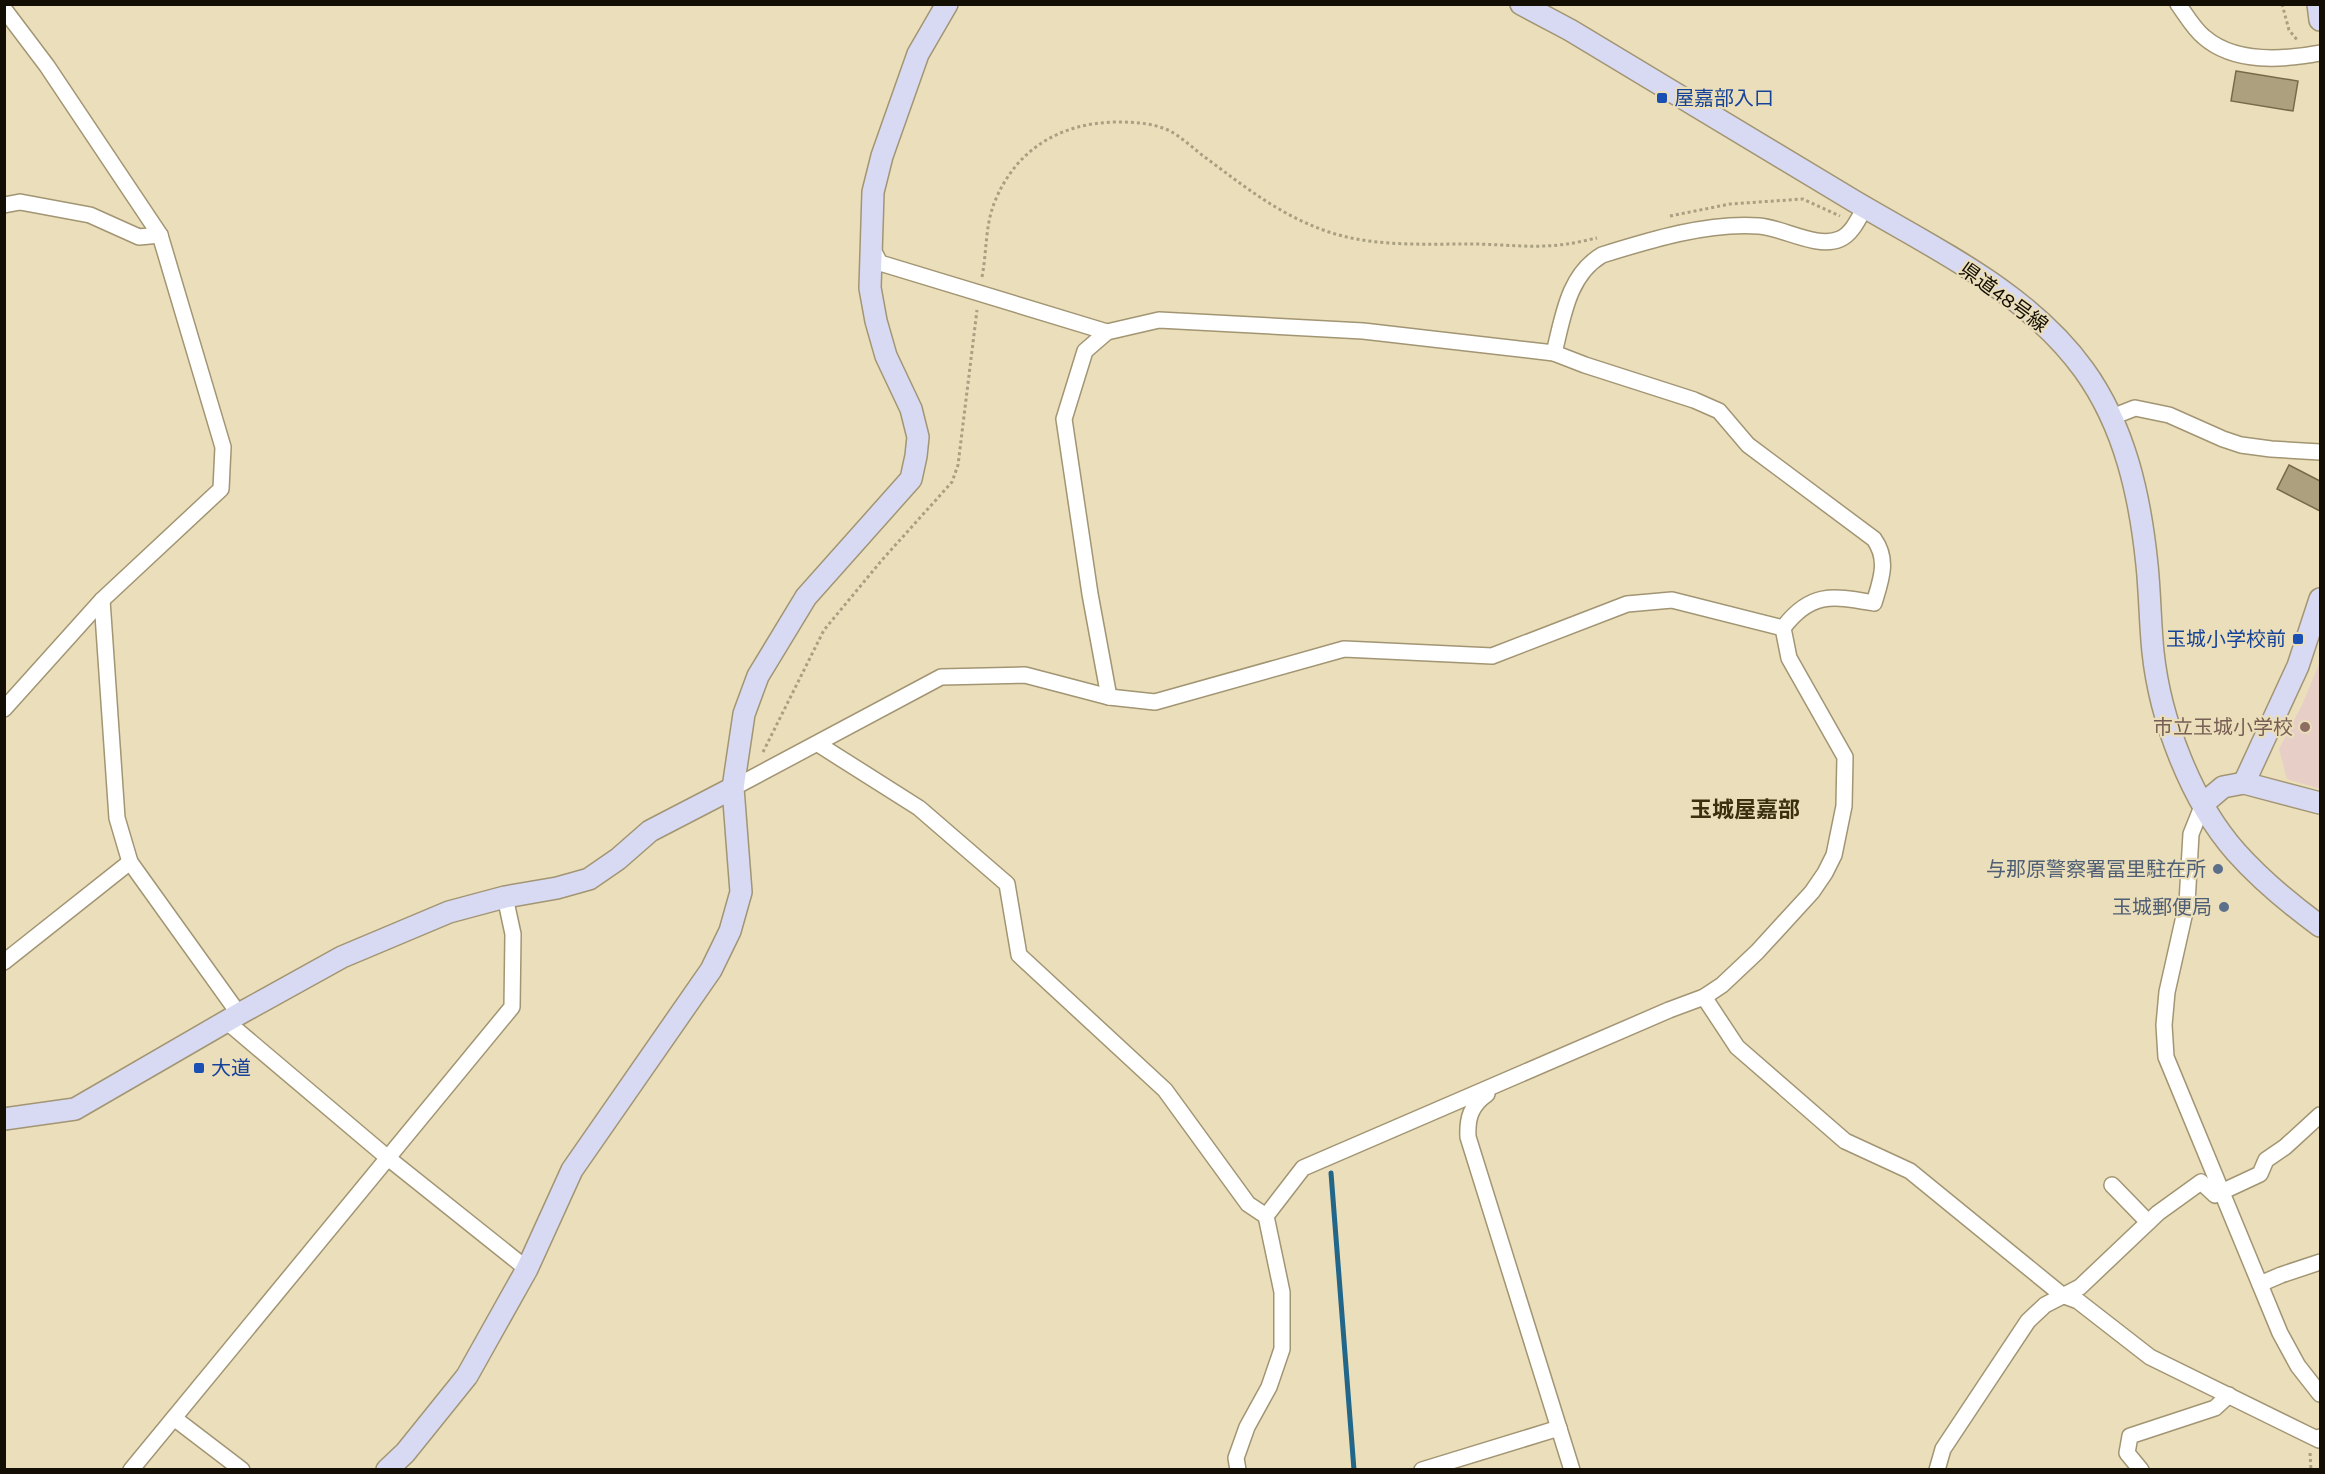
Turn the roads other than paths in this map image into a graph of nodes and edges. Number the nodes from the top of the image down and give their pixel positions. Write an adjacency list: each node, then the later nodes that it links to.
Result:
1 (947, 4): 11 (street)
2 (1521, 4): 9 (street, 県道48号線)
3 (2178, 4): 7 (street)
4 (2318, 4): 6 (street)
5 (4, 9): 10 (street)
6 (2320, 20)
7 (2320, 53)
8 (4, 205): 10 (street)
9 (1865, 207): 13 (street); 14 (street, 県道48号線)
10 (160, 235): 17 (street)
11 (872, 246): 12 (street); 23 (street)
12 (1107, 332): 13 (street); 19 (street)
13 (1554, 352): 18 (street)
14 (2112, 417): 15 (street); 25 (street, 県道48号線)
15 (2320, 452)
16 (2320, 599): 22 (street)
17 (102, 600): 20 (street); 26 (street)
18 (1784, 628): 19 (street); 30 (street)
19 (1108, 697): 21 (street)
20 (4, 709)
21 (818, 744): 23 (street); 38 (street)
22 (2244, 783): 24 (street); 25 (street)
23 (733, 788): 27 (street); 41 (street)
24 (2320, 803)
25 (2203, 804): 28 (street, 県道48号線); 37 (street)
26 (130, 862): 29 (street); 31 (street)
27 (505, 897): 31 (street); 35 (street)
28 (2320, 926)
29 (4, 962)
30 (1704, 997): 32 (street); 43 (street)
31 (233, 1017): 34 (street); 35 (street)
32 (1505, 1082): 38 (street); 47 (street)
33 (2320, 1115): 37 (street)
34 (4, 1119)
35 (388, 1158): 41 (street); 46 (street)
36 (2112, 1185): 39 (street)
37 (2221, 1190): 39 (street); 42 (street)
38 (1266, 1216): 52 (street)
39 (2148, 1222): 43 (street)
40 (2320, 1262): 42 (street)
41 (527, 1269): 51 (street)
42 (2260, 1284): 44 (street)
43 (2062, 1295): 45 (street); 55 (street)
44 (2320, 1394)
45 (2229, 1395): 48 (street); 56 (street)
46 (174, 1418): 49 (street); 50 (street)
47 (1558, 1428): 53 (street); 54 (street)
48 (2320, 1437)
49 (131, 1470)
50 (242, 1470)
51 (387, 1470)
52 (1238, 1470)
53 (1422, 1470)
54 (1572, 1470)
55 (1937, 1470)
56 (2141, 1470)

